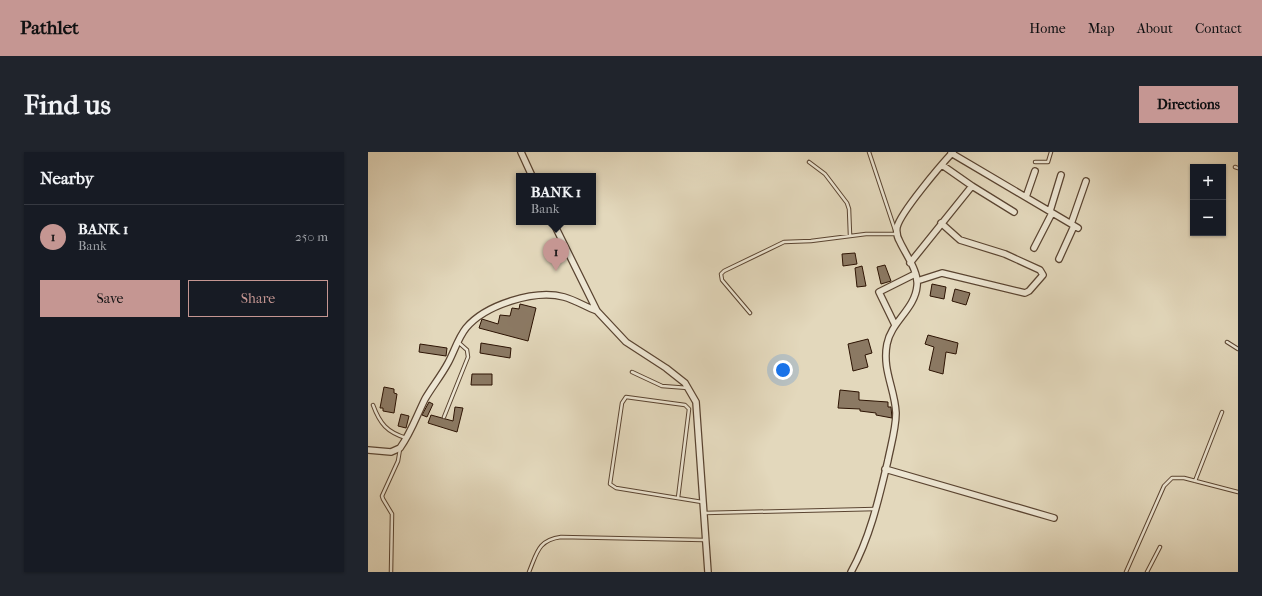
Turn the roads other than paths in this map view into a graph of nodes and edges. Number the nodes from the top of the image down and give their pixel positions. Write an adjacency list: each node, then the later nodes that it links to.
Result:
1 (521, 152): 9 (street)
2 (869, 152): 19 (lane)
3 (1051, 152): 6 (lane)
4 (952, 153): 7 (street); 13 (street)
5 (809, 162): 20 (lane)
6 (1035, 162)
7 (942, 164): 12 (street); 19 (street)
8 (1034, 170): 13 (street)
9 (531, 173)
10 (1061, 175): 15 (street)
11 (1086, 181): 18 (street)
12 (972, 186): 14 (street); 16 (street)
13 (1026, 197): 15 (street)
14 (1014, 212)
15 (1051, 212): 18 (street); 21 (street)
16 (941, 223): 23 (street); 25 (street)
17 (554, 225): 26 (street)
18 (1075, 226): 22 (street)
19 (896, 234): 20 (lane); 23 (street)
20 (850, 235): 27 (lane)
21 (1034, 248)
22 (1059, 259)
23 (910, 263): 24 (street)
24 (915, 274): 25 (street); 28 (street)
25 (917, 281): 28 (street)
26 (597, 311): 29 (street); 33 (street)
27 (750, 313)
28 (895, 325): 40 (street)
29 (458, 342): 36 (lane); 37 (street)
30 (1227, 342): 31 (lane)
31 (1238, 349)
32 (632, 372): 33 (lane)
33 (688, 388): 44 (street)
34 (373, 405): 37 (lane)
35 (1222, 412): 41 (lane)
36 (444, 416)
37 (406, 438): 38 (street)
38 (400, 448): 39 (street); 50 (lane)
39 (368, 450)
40 (885, 469): 45 (street); 47 (street)
41 (1195, 481): 42 (lane); 54 (lane)
42 (1238, 492)
43 (678, 498): 43 (lane); 44 (lane)
44 (702, 502): 46 (street)
45 (875, 509): 46 (lane); 53 (street)
46 (702, 513): 48 (street)
47 (1054, 518)
48 (704, 540): 51 (lane); 52 (street)
49 (1160, 547): 55 (lane)
50 (391, 572)
51 (529, 572)
52 (708, 572)
53 (851, 572)
54 (1126, 572)
55 (1147, 572)

